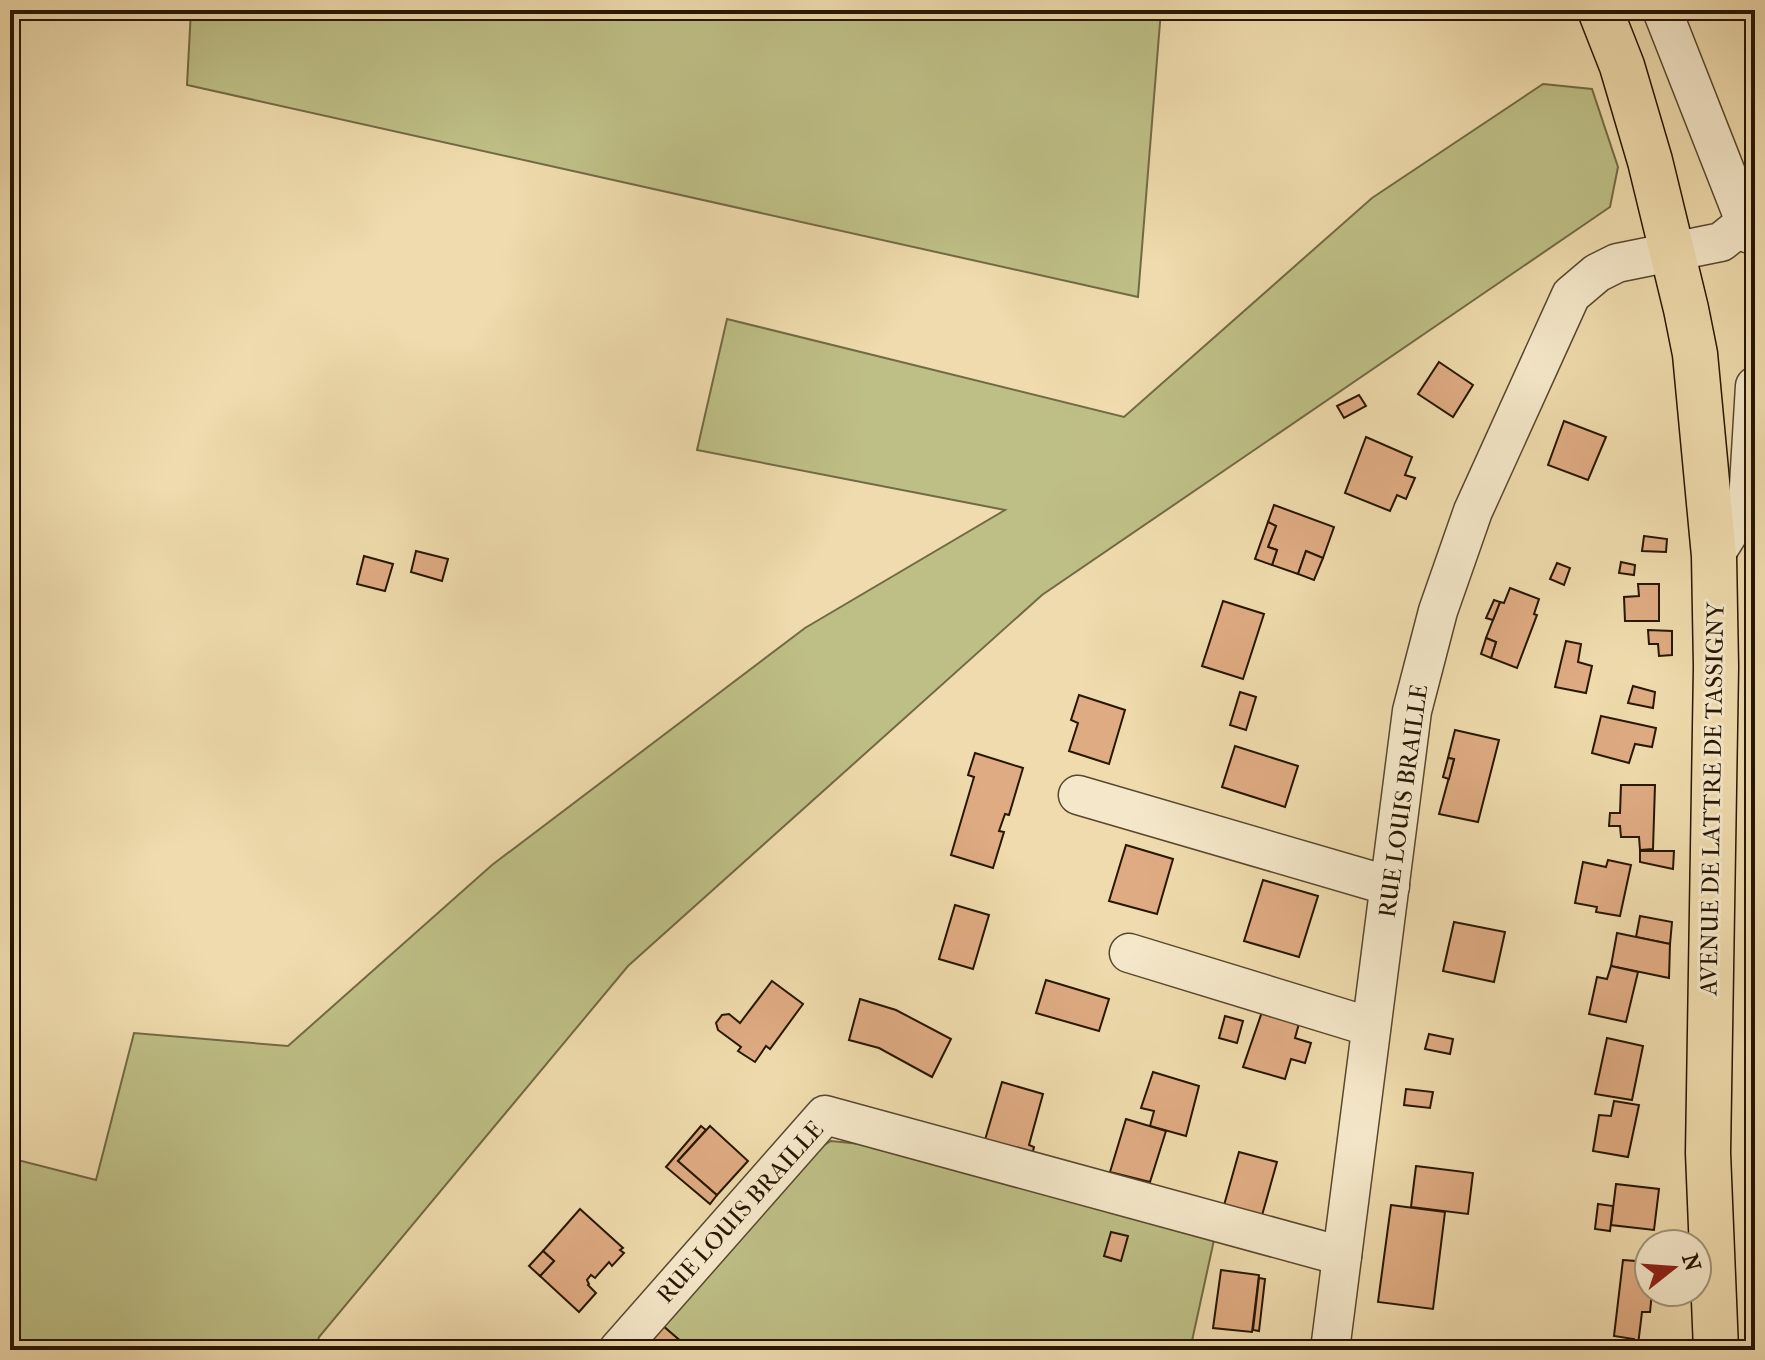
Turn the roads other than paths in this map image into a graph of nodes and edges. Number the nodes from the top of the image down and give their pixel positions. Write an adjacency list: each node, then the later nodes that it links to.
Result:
1 (1600, 10): 4 (main road, AVENUE DE LATTRE DE TASSIGNY)
2 (1662, 10): 3 (street)
3 (1752, 223): 4 (street, RUE LOUIS BRAILLE)
4 (1673, 251): 6 (main road, AVENUE DE LATTRE DE TASSIGNY); 8 (street, RUE LOUIS BRAILLE)
5 (1755, 386): 6 (street)
6 (1714, 556): 14 (main road, AVENUE DE LATTRE DE TASSIGNY)
7 (1078, 795): 8 (street)
8 (1390, 886): 10 (street, RUE LOUIS BRAILLE)
9 (1129, 953): 10 (street)
10 (1371, 1027): 11 (street, RUE LOUIS BRAILLE)
11 (1342, 1256): 12 (street, RUE LOUIS BRAILLE); 13 (street, RUE LOUIS BRAILLE)
12 (618, 1350)
13 (1330, 1350)
14 (1716, 1350)

